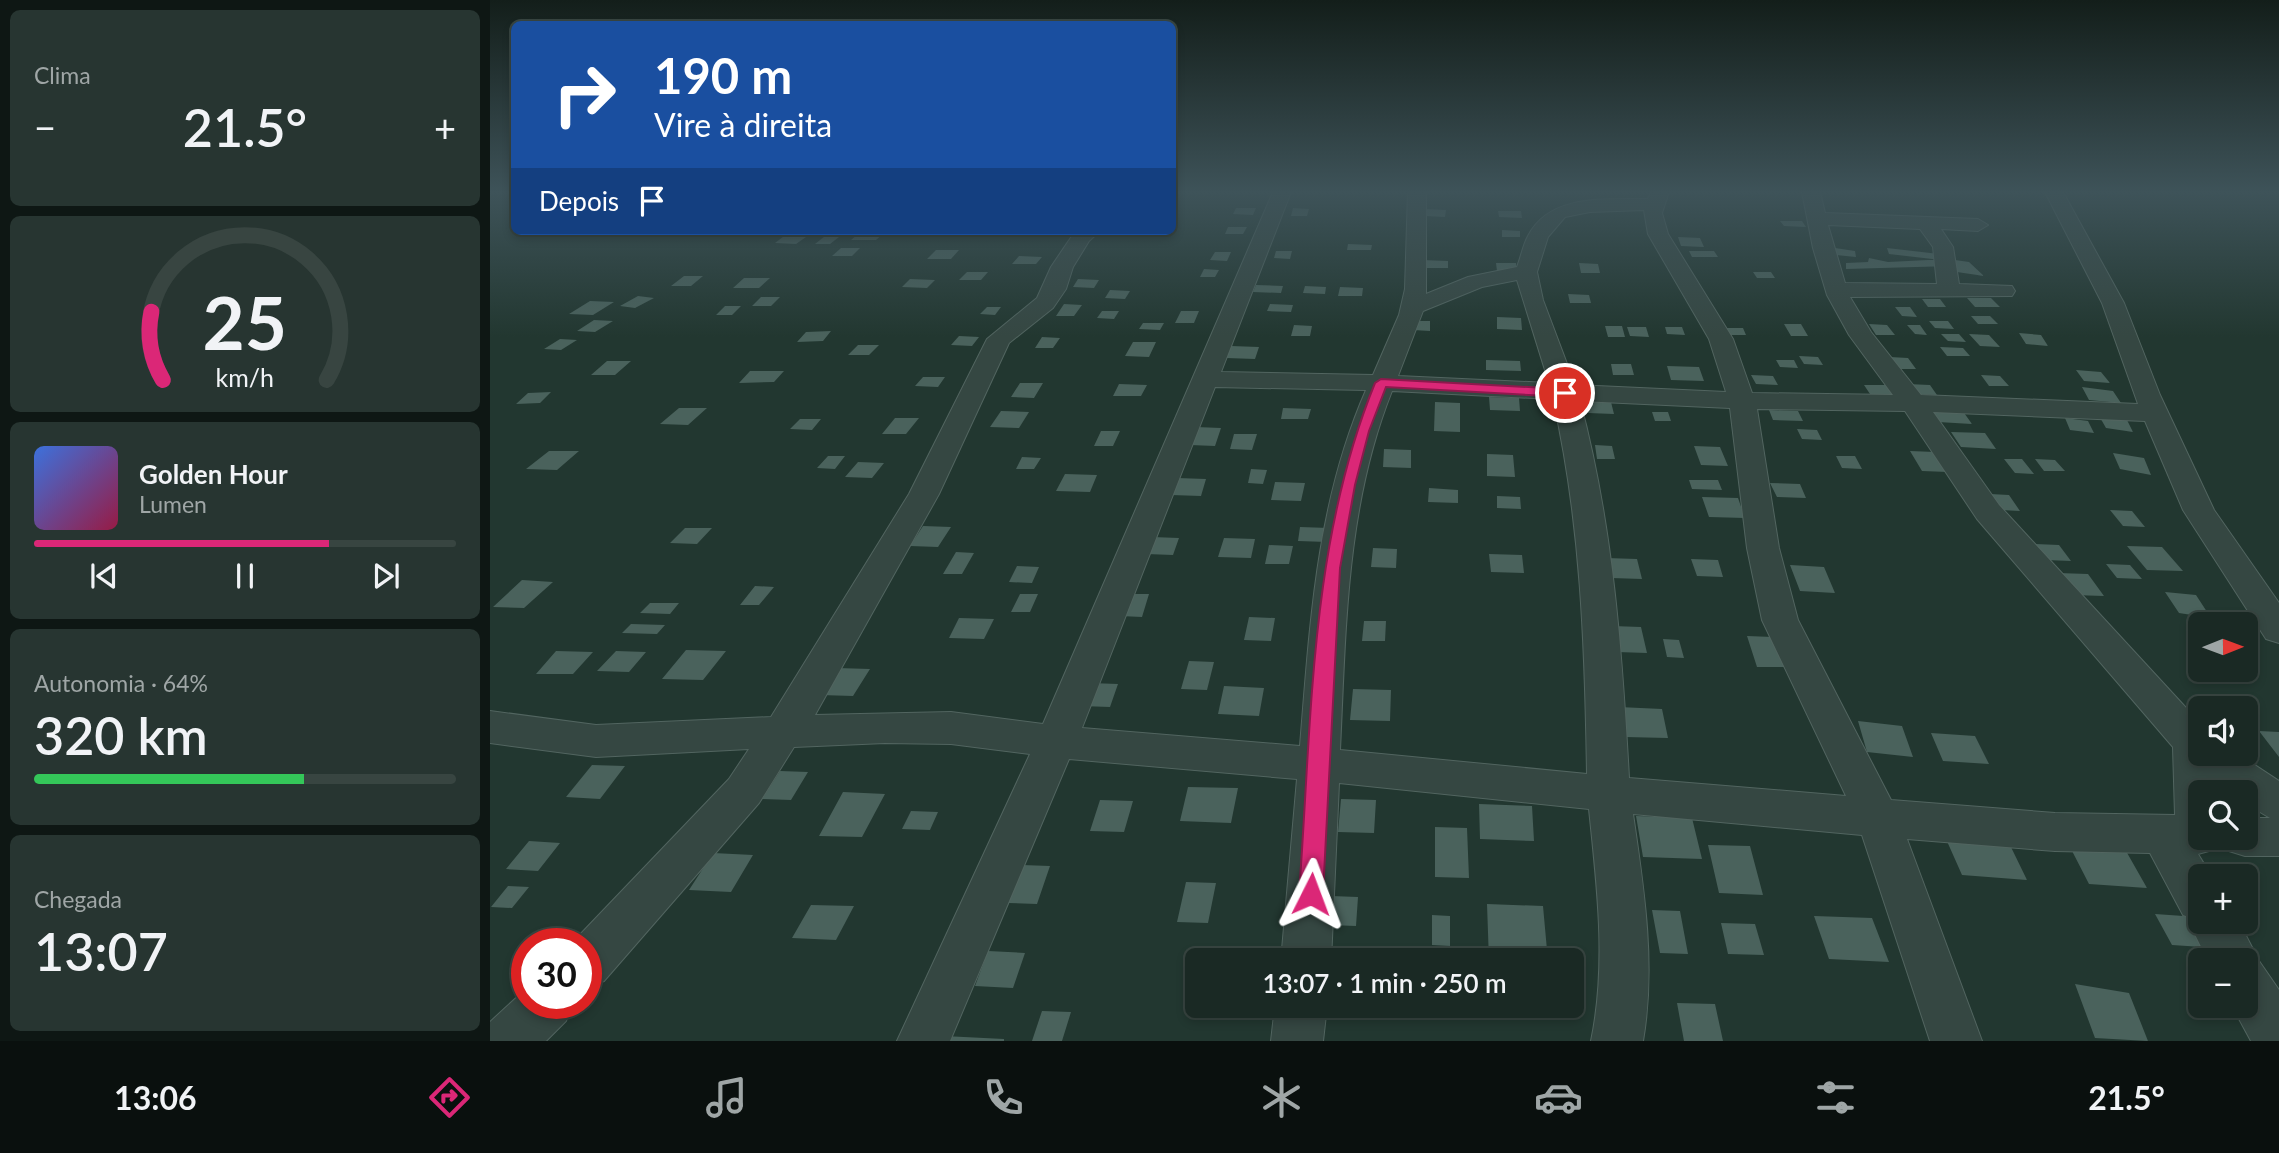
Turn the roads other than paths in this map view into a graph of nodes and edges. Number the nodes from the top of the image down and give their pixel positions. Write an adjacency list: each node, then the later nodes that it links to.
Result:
1 (1079, 241): 22 (street)
2 (1262, 241): 14 (street)
3 (1416, 241): 13 (street)
4 (1536, 241): 9 (street)
5 (1662, 241): 17 (street)
6 (1821, 241): 10 (street)
7 (1938, 241): 11 (street)
8 (2080, 241): 19 (street)
9 (1526, 272): 13 (street); 16 (street)
10 (1836, 290): 11 (street); 18 (street)
11 (1949, 291): 12 (street)
12 (2004, 291)
13 (1413, 307): 15 (street)
14 (1206, 379): 15 (street); 24 (street)
15 (1381, 383): 16 (street); 25 (street)
16 (1565, 393): 17 (street); 28 (street)
17 (1742, 401): 18 (street); 30 (street)
18 (1913, 403): 19 (street); 23 (street)
19 (2155, 414): 20 (street)
20 (2279, 630)
21 (490, 727): 22 (street)
22 (783, 732): 24 (street); 35 (street)
23 (2188, 738)
24 (1056, 742): 25 (street); 42 (street)
25 (1319, 764): 28 (street); 36 (street)
26 (2197, 766): 31 (street)
27 (2222, 766): 29 (street)
28 (1609, 793): 30 (street); 44 (street)
29 (2279, 803)
30 (1878, 817): 31 (street); 45 (street)
31 (2187, 835): 34 (street)
32 (2258, 836): 33 (street)
33 (2279, 837)
34 (2193, 864)
35 (602, 946)
36 (1307, 948)
37 (2258, 1003): 40 (street)
38 (1300, 1018): 43 (street)
39 (531, 1019): 41 (street)
40 (2279, 1039)
41 (508, 1041)
42 (923, 1041)
43 (1297, 1041)
44 (1617, 1041)
45 (1956, 1041)

